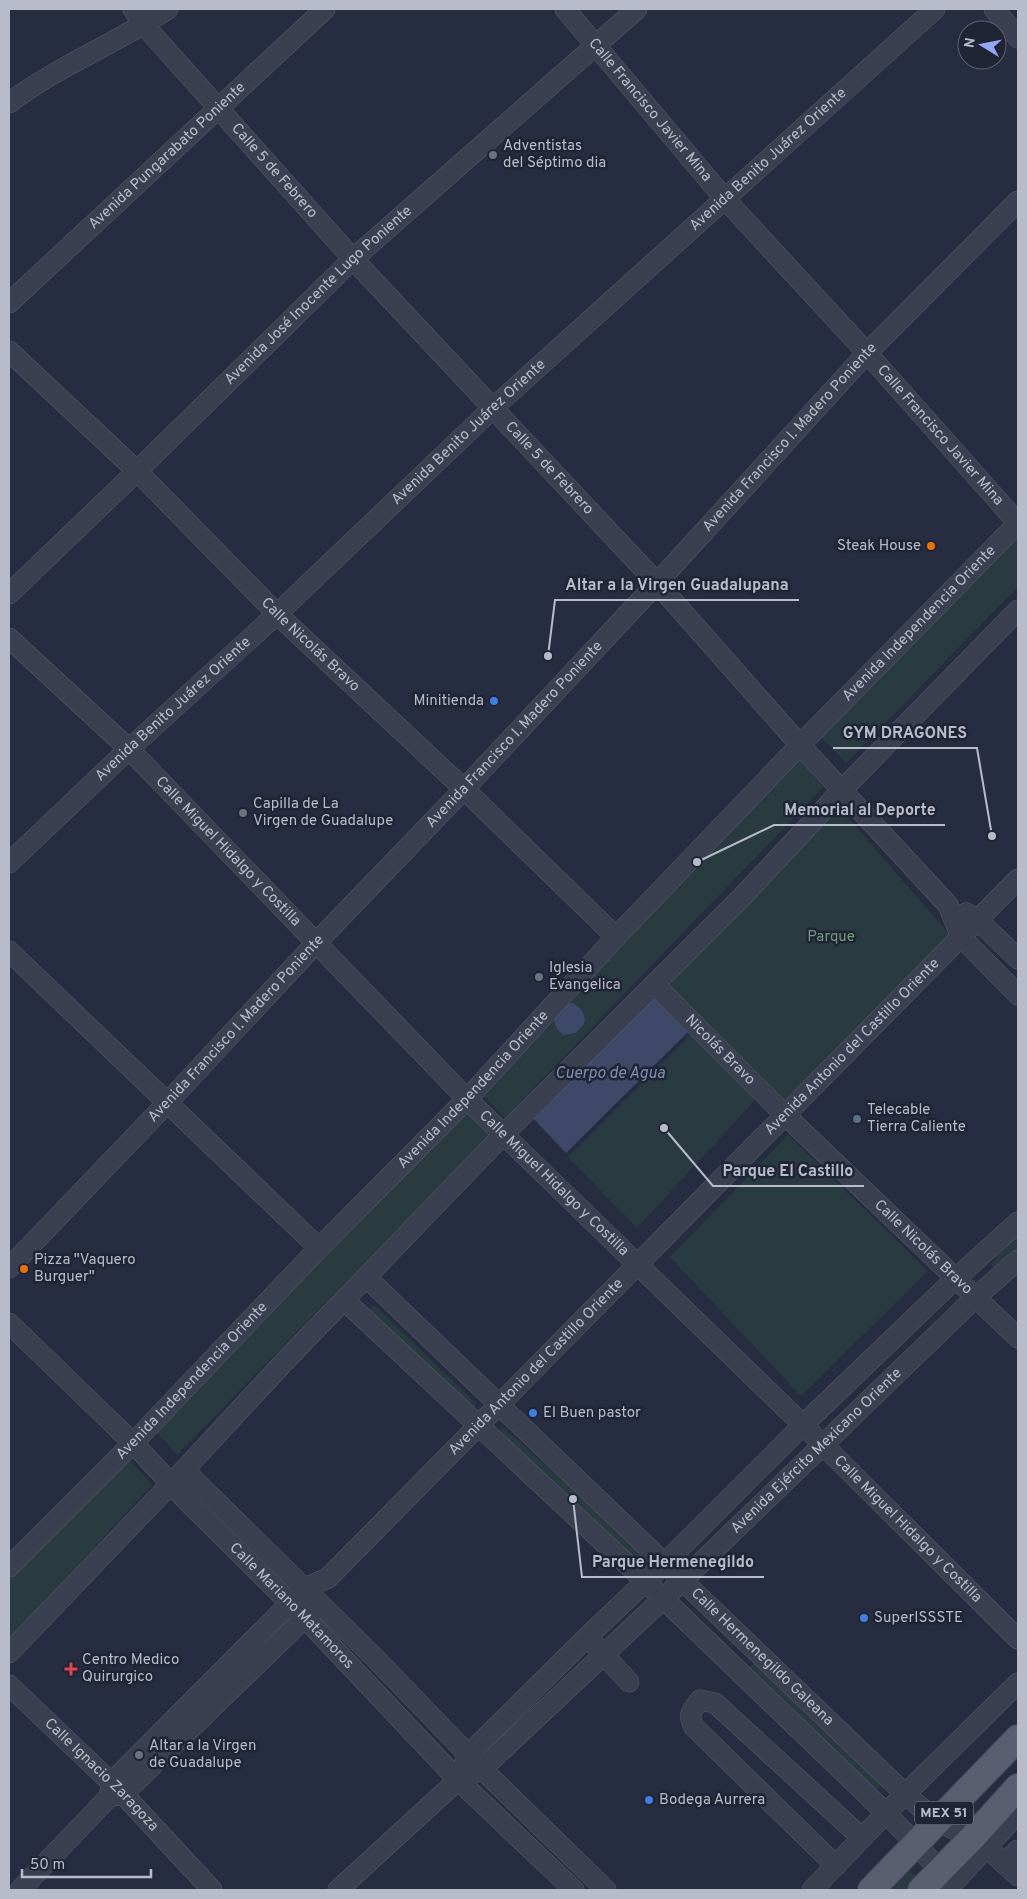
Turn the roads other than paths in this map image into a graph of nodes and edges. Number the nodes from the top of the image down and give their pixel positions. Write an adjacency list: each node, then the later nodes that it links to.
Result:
1 (168, 9): 7 (street)
2 (325, 9): 12 (street, Avenida Pungarabato Poniente)
3 (565, 9): 9 (street, Calle Francisco Javier Mina)
4 (637, 9): 9 (street, Avenida José Inocente Lugo Poniente)
5 (935, 9): 13 (street, Avenida Benito Juárez Oriente)
6 (994, 9): 8 (street)
7 (138, 17): 10 (street); 12 (street, Calle 5 de Febrero)
8 (1018, 38)
9 (597, 45): 13 (street, Calle Francisco Javier Mina); 15 (street, Avenida José Inocente Lugo Poniente)
10 (18, 87): 11 (street)
11 (9, 103)
12 (219, 108): 15 (street, Calle 5 de Febrero); 16 (street, Avenida Pungarabato Poniente)
13 (724, 198): 18 (street, Calle Francisco Javier Mina); 19 (street, Avenida Benito Juárez Oriente)
14 (1018, 201): 18 (street, Avenida Francisco I. Madero Poniente)
15 (353, 259): 19 (street, Calle 5 de Febrero); 20 (street, Avenida José Inocente Lugo Poniente)
16 (9, 303)
17 (9, 351): 20 (street, Calle Nicolás Bravo)
18 (867, 353): 21 (street, Calle Francisco Javier Mina); 22 (street, Avenida Francisco I. Madero Poniente)
19 (493, 408): 22 (street, Calle 5 de Febrero); 25 (street, Avenida Benito Juárez Oriente)
20 (137, 471): 23 (street, Avenida José Inocente Lugo Poniente); 25 (street, Calle Nicolás Bravo)
21 (1018, 523): 27 (street, Avenida Independencia Oriente)
22 (657, 583): 27 (street, Calle 5 de Febrero); 29 (street, Avenida Francisco I. Madero Poniente)
23 (9, 594)
24 (1018, 610): 30 (street)
25 (277, 614): 28 (street, Avenida Benito Juárez Oriente); 29 (street, Calle Nicolás Bravo)
26 (9, 638): 28 (street, Calle Miguel Hidalgo y Costilla)
27 (800, 745): 30 (street, Calle 5 de Febrero); 35 (street, Avenida Independencia Oriente)
28 (129, 749): 31 (street, Avenida Benito Juárez Oriente); 37 (street, Calle Miguel Hidalgo y Costilla)
29 (464, 789): 35 (street, Calle Nicolás Bravo); 37 (street, Avenida Francisco I. Madero Poniente)
30 (843, 789): 33 (street, Calle 5 de Febrero); 40 (street)
31 (9, 862)
32 (1018, 879): 34 (street, Avenida Antonio del Castillo Oriente)
33 (948, 905): 34 (street, Calle 5 de Febrero); 36 (street, Calle 5 de Febrero)
34 (978, 920): 36 (street, Avenida Antonio del Castillo Oriente); 39 (street, Calle 5 de Febrero)
35 (616, 937): 42 (street, Avenida Independencia Oriente)
36 (961, 937): 41 (street, Calle 5 de Febrero); 44 (street, Avenida Antonio del Castillo Oriente)
37 (316, 943): 42 (street, Calle Miguel Hidalgo y Costilla); 43 (street, Avenida Francisco I. Madero Poniente)
38 (9, 951): 43 (street)
39 (1018, 959)
40 (656, 985): 44 (street, Nicolás Bravo); 45 (street)
41 (1018, 995)
42 (467, 1099): 45 (street, Calle Miguel Hidalgo y Costilla); 47 (street, Avenida Independencia Oriente)
43 (168, 1102): 47 (street); 50 (street, Avenida Francisco I. Madero Poniente)
44 (785, 1115): 49 (street, Avenida Antonio del Castillo Oriente); 52 (street, Calle Nicolás Bravo)
45 (503, 1135): 49 (street, Calle Miguel Hidalgo y Costilla); 51 (street)
46 (1018, 1222): 52 (street, Avenida Ejército Mexicano Oriente)
47 (319, 1248): 60 (street, Avenida Independencia Oriente)
48 (1018, 1260): 53 (street, Avenida Ejército Mexicano Oriente)
49 (638, 1264): 57 (street, Avenida Antonio del Castillo Oriente); 58 (street, Calle Miguel Hidalgo y Costilla)
50 (9, 1268)
51 (366, 1277): 54 (street); 57 (street, Calle Hermenegildo Galeana)
52 (956, 1279): 53 (street, Calle Nicolás Bravo); 58 (street, Avenida Ejército Mexicano Oriente)
53 (975, 1298): 56 (street, Calle Nicolás Bravo); 61 (street, Avenida Ejército Mexicano Oriente)
54 (344, 1300): 59 (street, Calle Hermenegildo Galeana); 62 (street)
55 (9, 1323): 60 (street, Calle Mariano Matamoros)
56 (1018, 1338)
57 (500, 1405): 59 (street, Avenida Antonio del Castillo Oriente); 63 (street, Calle Hermenegildo Galeana)
58 (802, 1425): 61 (street, Calle Miguel Hidalgo y Costilla); 63 (street, Avenida Ejército Mexicano Oriente)
59 (478, 1426): 65 (street, Avenida Antonio del Castillo Oriente); 67 (street, Calle Hermenegildo Galeana)
60 (133, 1443): 62 (street, Calle Mariano Matamoros); 64 (street, Avenida Independencia Oriente)
61 (823, 1445): 66 (street, Avenida Ejército Mexicano Oriente); 74 (street, Calle Miguel Hidalgo y Costilla)
62 (177, 1477): 68 (street, Calle Mariano Matamoros); 70 (street, Calle Mariano Matamoros); 76 (street)
63 (665, 1563): 66 (street, Calle Hermenegildo Galeana); 67 (street, Avenida Ejército Mexicano Oriente)
64 (9, 1567)
65 (328, 1578): 68 (street, Avenida Antonio del Castillo Oriente); 71 (street, Avenida Antonio del Castillo Oriente)
66 (683, 1580): 69 (street, Avenida Ejército Mexicano Oriente); 75 (street, Calle Hermenegildo Galeana)
67 (645, 1581): 69 (street, Calle Hermenegildo Galeana); 73 (street, Avenida Ejército Mexicano Oriente)
68 (305, 1588): 70 (street, Avenida Antonio del Castillo Oriente); 71 (street, Calle Mariano Matamoros)
69 (663, 1599): 77 (street, Avenida Ejército Mexicano Oriente); 78 (street, Calle Hermenegildo Galeana)
70 (290, 1603): 72 (street, Calle Mariano Matamoros); 83 (street, Avenida Antonio del Castillo Oriente)
71 (320, 1603): 72 (street, Avenida Antonio del Castillo Oriente); 86 (street, Calle Mariano Matamoros)
72 (305, 1618): 83 (street, Avenida Antonio del Castillo Oriente); 87 (street, Calle Mariano Matamoros)
73 (587, 1637): 77 (street); 82 (street, Avenida Ejército Mexicano Oriente)
74 (1018, 1639)
75 (755, 1650): 78 (street); 90 (street, Calle Hermenegildo Galeana)
76 (9, 1653)
77 (604, 1655): 79 (street); 84 (street, Avenida Ejército Mexicano Oriente)
78 (736, 1670): 91 (street, Calle Hermenegildo Galeana)
79 (629, 1682)
80 (1018, 1683): 90 (street)
81 (9, 1685): 89 (street, Calle Ignacio Zaragoza)
82 (528, 1695): 84 (street); 86 (street, Avenida Ejército Mexicano Oriente)
83 (197, 1709): 89 (street, Avenida Antonio del Castillo Oriente)
84 (543, 1712): 86 (street, Avenida Ejército Mexicano Oriente)
85 (1018, 1738): 93 (main road, MEX 51)
86 (475, 1762): 87 (street, Avenida Ejército Mexicano Oriente); 100 (street, Calle Mariano Matamoros)
87 (458, 1780): 103 (street, Avenida Ejército Mexicano Oriente); 104 (street, Calle Mariano Matamoros)
88 (1018, 1787): 96 (main road, MEX 51)
89 (115, 1791): 101 (street, Avenida Antonio del Castillo Oriente); 102 (street, Calle Ignacio Zaragoza)
90 (905, 1794): 91 (street); 93 (street, Calle Hermenegildo Galeana)
91 (886, 1813): 94 (street); 95 (street, Calle Hermenegildo Galeana)
92 (1018, 1813): 96 (street)
93 (937, 1821): 95 (main road, MEX 51); 96 (street, Calle Hermenegildo Galeana)
94 (862, 1838): 98 (street); 98 (street)
95 (915, 1843): 99 (street, Calle Hermenegildo Galeana); 106 (main road, MEX 51)
96 (979, 1843): 97 (street, Calle Hermenegildo Galeana); 99 (main road, MEX 51)
97 (1014, 1864)
98 (836, 1866): 105 (street)
99 (944, 1880): 107 (main road, MEX 51)
100 (598, 1888)
101 (20, 1890)
102 (212, 1890)
103 (338, 1890)
104 (574, 1890)
105 (812, 1890)
106 (871, 1890)
107 (921, 1890)

